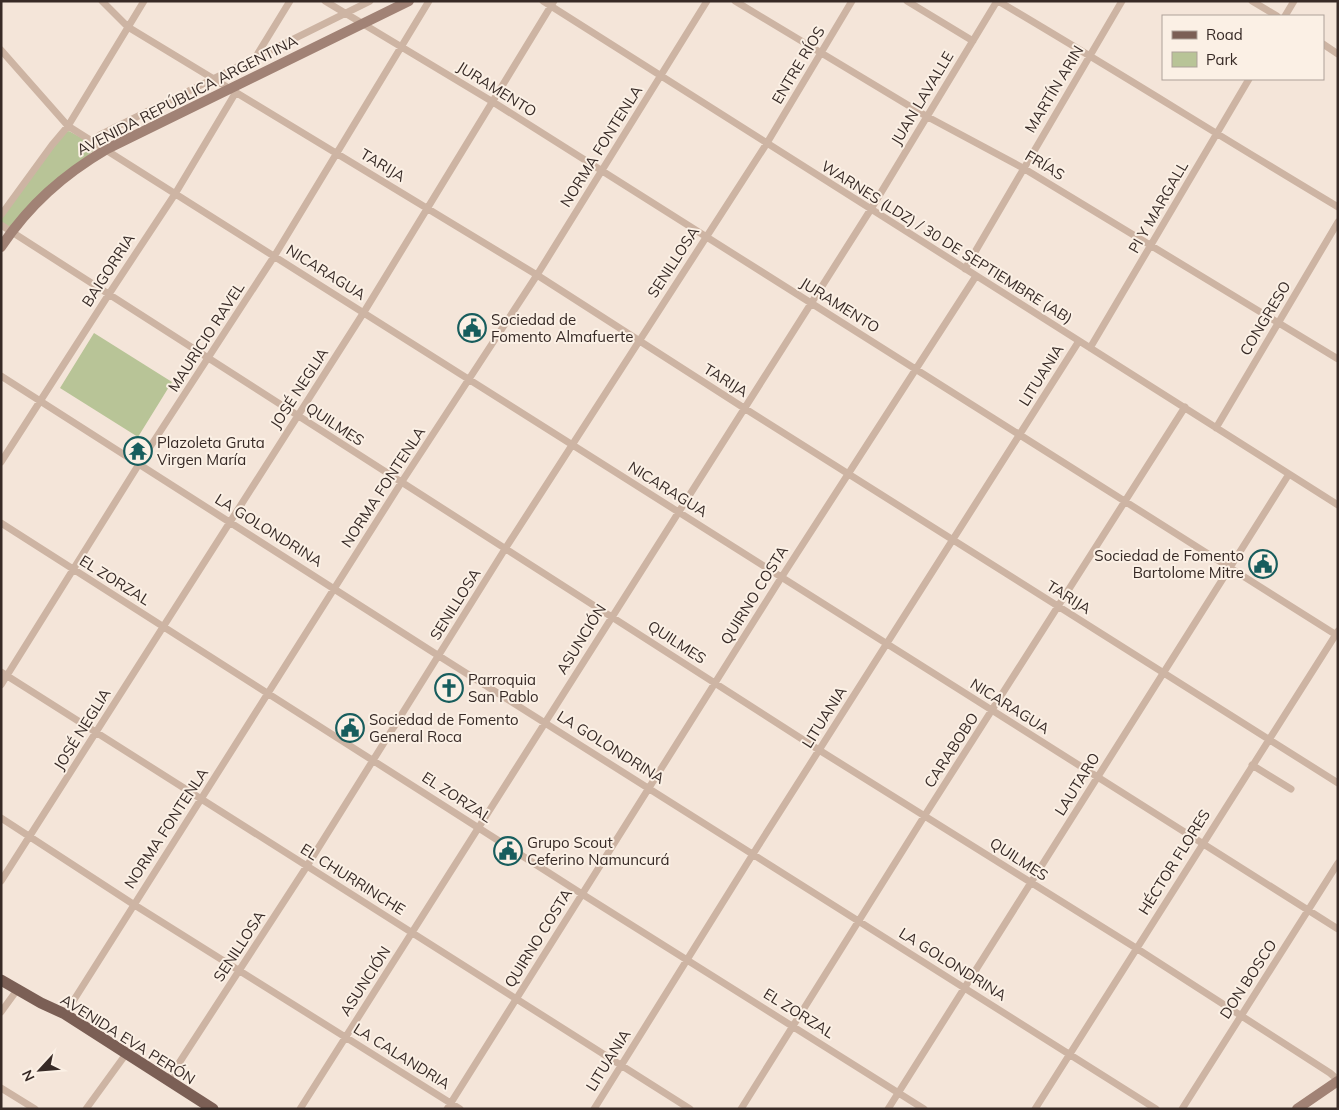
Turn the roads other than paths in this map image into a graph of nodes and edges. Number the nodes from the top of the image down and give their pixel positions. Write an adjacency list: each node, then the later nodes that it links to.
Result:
1 (102, 1): 22 (street, TARIJA)
2 (144, 1): 22 (street, AVENIDA REPÚBLICA ARGENTINA)
3 (290, 1): 30 (street)
4 (325, 1): 18 (street, JURAMENTO)
5 (370, 1): 18 (street, AVENIDA REPÚBLICA ARGENTINA)
6 (409, 1): 21 (main road, AVENIDA REPÚBLICA ARGENTINA)
7 (429, 1): 25 (street, MAURICIO RAVEL)
8 (543, 1): 17 (street, WARNES (LDZ) / 30 DE SEPTIEMBRE (AB))
9 (708, 1): 31 (street, NORMA FONTENLA)
10 (735, 1): 27 (street, FRÍAS)
11 (852, 1): 27 (street, ENTRE RÍOS)
12 (907, 1): 23 (street)
13 (998, 1): 23 (street, JUAN LAVALLE); 29 (street)
14 (1122, 1): 29 (street, MARTÍN ARIN)
15 (1252, 1): 19 (street)
16 (1294, 1): 20 (street)
17 (552, 4): 31 (street, WARNES (LDZ) / 30 DE SEPTIEMBRE (AB)); 35 (street, JOSÉ NEGLIA)
18 (346, 14): 21 (street, JURAMENTO); 30 (street, AVENIDA REPÚBLICA ARGENTINA)
19 (1275, 15)
20 (1286, 15)
21 (364, 24): 25 (street, JURAMENTO); 34 (main road, AVENIDA REPÚBLICA ARGENTINA)
22 (128, 27): 32 (street, TARIJA); 37 (street, AVENIDA REPÚBLICA ARGENTINA)
23 (973, 40): 36 (street, JUAN LAVALLE)
24 (1324, 45): 28 (street)
25 (402, 46): 35 (street, JURAMENTO); 42 (street, MAURICIO RAVEL)
26 (1, 50): 37 (street, NICARAGUA)
27 (821, 53): 36 (street, FRÍAS); 40 (street, ENTRE RÍOS)
28 (1338, 54)
29 (1090, 55): 38 (street); 43 (street, MARTÍN ARIN)
30 (254, 59): 32 (street, AVENIDA REPÚBLICA ARGENTINA)
31 (661, 76): 40 (street, WARNES (LDZ) / 30 DE SEPTIEMBRE (AB)); 44 (street, NORMA FONTENLA)
32 (214, 79): 34 (street, TARIJA); 39 (street, AVENIDA REPÚBLICA ARGENTINA)
33 (1247, 80): 38 (street, PI Y MARGALL)
34 (234, 90): 41 (main road, AVENIDA REPÚBLICA ARGENTINA); 42 (street, TARIJA); 45 (street, BAIGORRIA)
35 (493, 102): 44 (street, JURAMENTO); 47 (street, JOSÉ NEGLIA)
36 (926, 116): 43 (street, FRÍAS); 48 (street, JUAN LAVALLE)
37 (68, 126): 39 (street, NICARAGUA); 49 (street, AVENIDA REPÚBLICA ARGENTINA)
38 (1216, 134): 46 (street); 54 (street, PI Y MARGALL)
39 (93, 140): 41 (street, NICARAGUA)
40 (767, 143): 48 (street, WARNES (LDZ) / 30 DE SEPTIEMBRE (AB)); 53 (street, SENILLOSA)
41 (107, 149): 45 (street, NICARAGUA); 52 (main road, AVENIDA REPÚBLICA ARGENTINA)
42 (337, 154): 47 (street, TARIJA); 56 (street, MAURICIO RAVEL)
43 (1023, 168): 54 (street, FRÍAS); 57 (street, MARTÍN ARIN)
44 (602, 171): 53 (street, JURAMENTO); 58 (street, NORMA FONTENLA)
45 (175, 194): 56 (street, NICARAGUA); 60 (street, BAIGORRIA)
46 (1338, 207)
47 (428, 209): 58 (street, TARIJA); 62 (street, JOSÉ NEGLIA)
48 (871, 209): 57 (street, WARNES (LDZ) / 30 DE SEPTIEMBRE (AB)); 61 (street, ASUNCIÓN)
49 (1, 215)
50 (1338, 222): 63 (street, CONGRESO)
51 (1, 225): 52 (street, QUILMES)
52 (12, 232): 55 (main road, AVENIDA REPÚBLICA ARGENTINA); 60 (street, QUILMES)
53 (706, 237): 61 (street, JURAMENTO); 64 (street, SENILLOSA)
54 (1151, 246): 63 (street, FRÍAS); 66 (street, PI Y MARGALL)
55 (1, 248)
56 (274, 255): 62 (street, NICARAGUA); 67 (street, MAURICIO RAVEL)
57 (965, 269): 59 (street, WARNES (LDZ) / 30 DE SEPTIEMBRE (AB))
58 (537, 275): 64 (street, TARIJA); 71 (street, NORMA FONTENLA)
59 (976, 276): 65 (street, WARNES (LDZ) / 30 DE SEPTIEMBRE (AB)); 69 (street, QUIRNO COSTA)
60 (109, 294): 67 (street, QUILMES); 72 (street, BAIGORRIA)
61 (811, 304): 69 (street, JURAMENTO); 73 (street, ASUNCIÓN)
62 (364, 312): 71 (street, NICARAGUA); 75 (street, JOSÉ NEGLIA)
63 (1278, 322): 68 (street, FRÍAS); 76 (street, CONGRESO)
64 (639, 341): 73 (street, TARIJA); 78 (street, SENILLOSA)
65 (1079, 341): 66 (street, WARNES (LDZ) / 30 DE SEPTIEMBRE (AB)); 77 (street, LITUANIA)
66 (1090, 348): 74 (street, WARNES (LDZ) / 30 DE SEPTIEMBRE (AB))
67 (209, 358): 75 (street, QUILMES); 80 (street, MAURICIO RAVEL)
68 (1338, 358)
69 (916, 369): 77 (street, JURAMENTO); 81 (street, QUIRNO COSTA)
70 (1, 376): 72 (street, LA GOLONDRINA)
71 (469, 378): 78 (street, NICARAGUA); 83 (street, NORMA FONTENLA)
72 (41, 402): 79 (street, BAIGORRIA); 80 (street, LA GOLONDRINA)
73 (744, 408): 81 (street, TARIJA); 86 (street, ASUNCIÓN)
74 (1185, 408): 76 (street, WARNES (LDZ) / 30 DE SEPTIEMBRE (AB)); 84 (street, CARABOBO)
75 (297, 416): 83 (street, QUILMES); 87 (street, JOSÉ NEGLIA)
76 (1216, 428): 82 (street, WARNES (LDZ) / 30 DE SEPTIEMBRE (AB))
77 (1019, 436): 84 (street, JURAMENTO); 89 (street, LITUANIA)
78 (572, 445): 86 (street, NICARAGUA); 90 (street, SENILLOSA)
79 (1, 462)
80 (139, 464): 87 (street, LA GOLONDRINA); 92 (street, MAURICIO RAVEL)
81 (849, 474): 89 (street, TARIJA); 93 (street, QUIRNO COSTA)
82 (1289, 474): 85 (street, WARNES (LDZ) / 30 DE SEPTIEMBRE (AB)); 91 (street, LAUTARO)
83 (401, 483): 90 (street, QUILMES); 94 (street, NORMA FONTENLA)
84 (1125, 502): 91 (street, JURAMENTO); 95 (street, CARABOBO)
85 (1338, 505)
86 (679, 512): 93 (street, NICARAGUA); 96 (street, ASUNCIÓN)
87 (230, 521): 94 (street, LA GOLONDRINA); 97 (street, JOSÉ NEGLIA)
88 (1, 523): 92 (street, EL ZORZAL)
89 (953, 539): 95 (street, TARIJA); 99 (street, LITUANIA)
90 (505, 549): 96 (street, QUILMES); 100 (street, SENILLOSA)
91 (1230, 568): 98 (street, JURAMENTO); 101 (street, LAUTARO)
92 (74, 570): 97 (street, EL ZORZAL); 102 (street, MAURICIO RAVEL)
93 (781, 578): 99 (street, NICARAGUA); 103 (street, QUIRNO COSTA)
94 (335, 588): 100 (street, LA GOLONDRINA); 105 (street, NORMA FONTENLA)
95 (1059, 606): 101 (street, TARIJA); 106 (street, CARABOBO)
96 (612, 617): 103 (street, QUILMES); 107 (street, ASUNCIÓN)
97 (162, 626): 105 (street, EL ZORZAL); 108 (street, JOSÉ NEGLIA)
98 (1337, 634): 109 (street, HÉCTOR FLORES)
99 (886, 644): 106 (street, NICARAGUA); 110 (street, LITUANIA)
100 (439, 656): 107 (street, LA GOLONDRINA); 111 (street, SENILLOSA)
101 (1163, 673): 109 (street, TARIJA); 113 (street, LAUTARO)
102 (4, 674): 104 (street, MAURICIO RAVEL); 108 (street, EL CHURRINCHE)
103 (715, 683): 110 (street, QUILMES); 115 (street, QUIRNO COSTA)
104 (1, 685)
105 (268, 694): 111 (street, EL ZORZAL); 117 (street, NORMA FONTENLA)
106 (992, 711): 113 (street, NICARAGUA); 118 (street, CARABOBO)
107 (545, 722): 115 (street, LA GOLONDRINA); 120 (street, ASUNCIÓN)
108 (96, 732): 117 (street, EL CHURRINCHE); 121 (street, JOSÉ NEGLIA)
109 (1268, 739): 112 (street, HÉCTOR FLORES); 114 (street, TARIJA)
110 (819, 750): 118 (street, QUILMES); 123 (street, LITUANIA)
111 (373, 760): 120 (street, EL ZORZAL); 125 (street, SENILLOSA)
112 (1252, 765): 116 (street); 122 (street, HÉCTOR FLORES)
113 (1097, 778): 122 (street, NICARAGUA); 127 (street, LAUTARO)
114 (1338, 783)
115 (649, 788): 123 (street, LA GOLONDRINA); 128 (street, QUIRNO COSTA)
116 (1291, 789)
117 (201, 798): 125 (street, EL CHURRINCHE); 129 (street, NORMA FONTENLA)
118 (925, 815): 127 (street, QUILMES); 131 (street, CARABOBO)
119 (1, 818): 121 (street, LA CALANDRIA)
120 (479, 827): 128 (street, EL ZORZAL); 133 (street, ASUNCIÓN)
121 (30, 837): 126 (street, JOSÉ NEGLIA); 129 (street, LA CALANDRIA)
122 (1202, 845): 130 (street, NICARAGUA); 134 (street, HÉCTOR FLORES)
123 (753, 854): 131 (street, LA GOLONDRINA); 135 (street, LITUANIA)
124 (1338, 863): 130 (street, DON BOSCO)
125 (307, 866): 133 (street, EL CHURRINCHE); 136 (street, SENILLOSA)
126 (1, 881)
127 (1030, 883): 134 (street, QUILMES); 138 (street, LAUTARO)
128 (582, 894): 135 (street, EL ZORZAL); 140 (street, QUIRNO COSTA)
129 (134, 904): 136 (street, LA CALANDRIA); 142 (street, NORMA FONTENLA)
130 (1308, 910): 132 (street, NICARAGUA); 143 (street, DON BOSCO)
131 (859, 921): 138 (street, LA GOLONDRINA); 144 (street, CARABOBO)
132 (1338, 930)
133 (412, 932): 140 (street, EL CHURRINCHE); 145 (street, ASUNCIÓN)
134 (1136, 948): 143 (street, QUILMES); 147 (street, HÉCTOR FLORES)
135 (688, 959): 144 (street, EL ZORZAL); 148 (street, LITUANIA)
136 (240, 970): 145 (street, LA CALANDRIA); 149 (street, SENILLOSA)
137 (1, 980): 139 (main road, AVENIDA EVA PERÓN)
138 (964, 987): 147 (street, LA GOLONDRINA); 152 (street, LAUTARO)
139 (17, 990): 141 (street); 142 (main road, AVENIDA EVA PERÓN)
140 (516, 999): 148 (street, EL CHURRINCHE); 153 (street, QUIRNO COSTA)
141 (1, 1012)
142 (65, 1014): 146 (main road, AVENIDA EVA PERÓN)
143 (1241, 1016): 150 (street, QUILMES); 166 (street, DON BOSCO)
144 (794, 1026): 152 (street, EL ZORZAL); 161 (street, CARABOBO)
145 (345, 1037): 153 (street, LA CALANDRIA); 157 (street, ASUNCIÓN)
146 (126, 1054): 149 (main road, AVENIDA EVA PERÓN); 155 (street)
147 (1070, 1054): 164 (street, HÉCTOR FLORES); 165 (street, LA GOLONDRINA)
148 (621, 1065): 159 (street, LITUANIA); 160 (street, EL CHURRINCHE)
149 (168, 1080): 156 (main road, AVENIDA EVA PERÓN)
150 (1338, 1081): 167 (main road)
151 (1, 1088): 154 (street)
152 (898, 1092): 162 (street, LAUTARO); 163 (street, EL ZORZAL)
153 (449, 1106): 158 (street, LA CALANDRIA)
154 (35, 1109)
155 (86, 1109)
156 (213, 1109)
157 (300, 1109)
158 (460, 1109)
159 (594, 1109)
160 (690, 1109)
161 (741, 1109)
162 (888, 1109)
163 (924, 1109)
164 (1035, 1109)
165 (1156, 1109)
166 (1182, 1109)
167 (1297, 1109)

